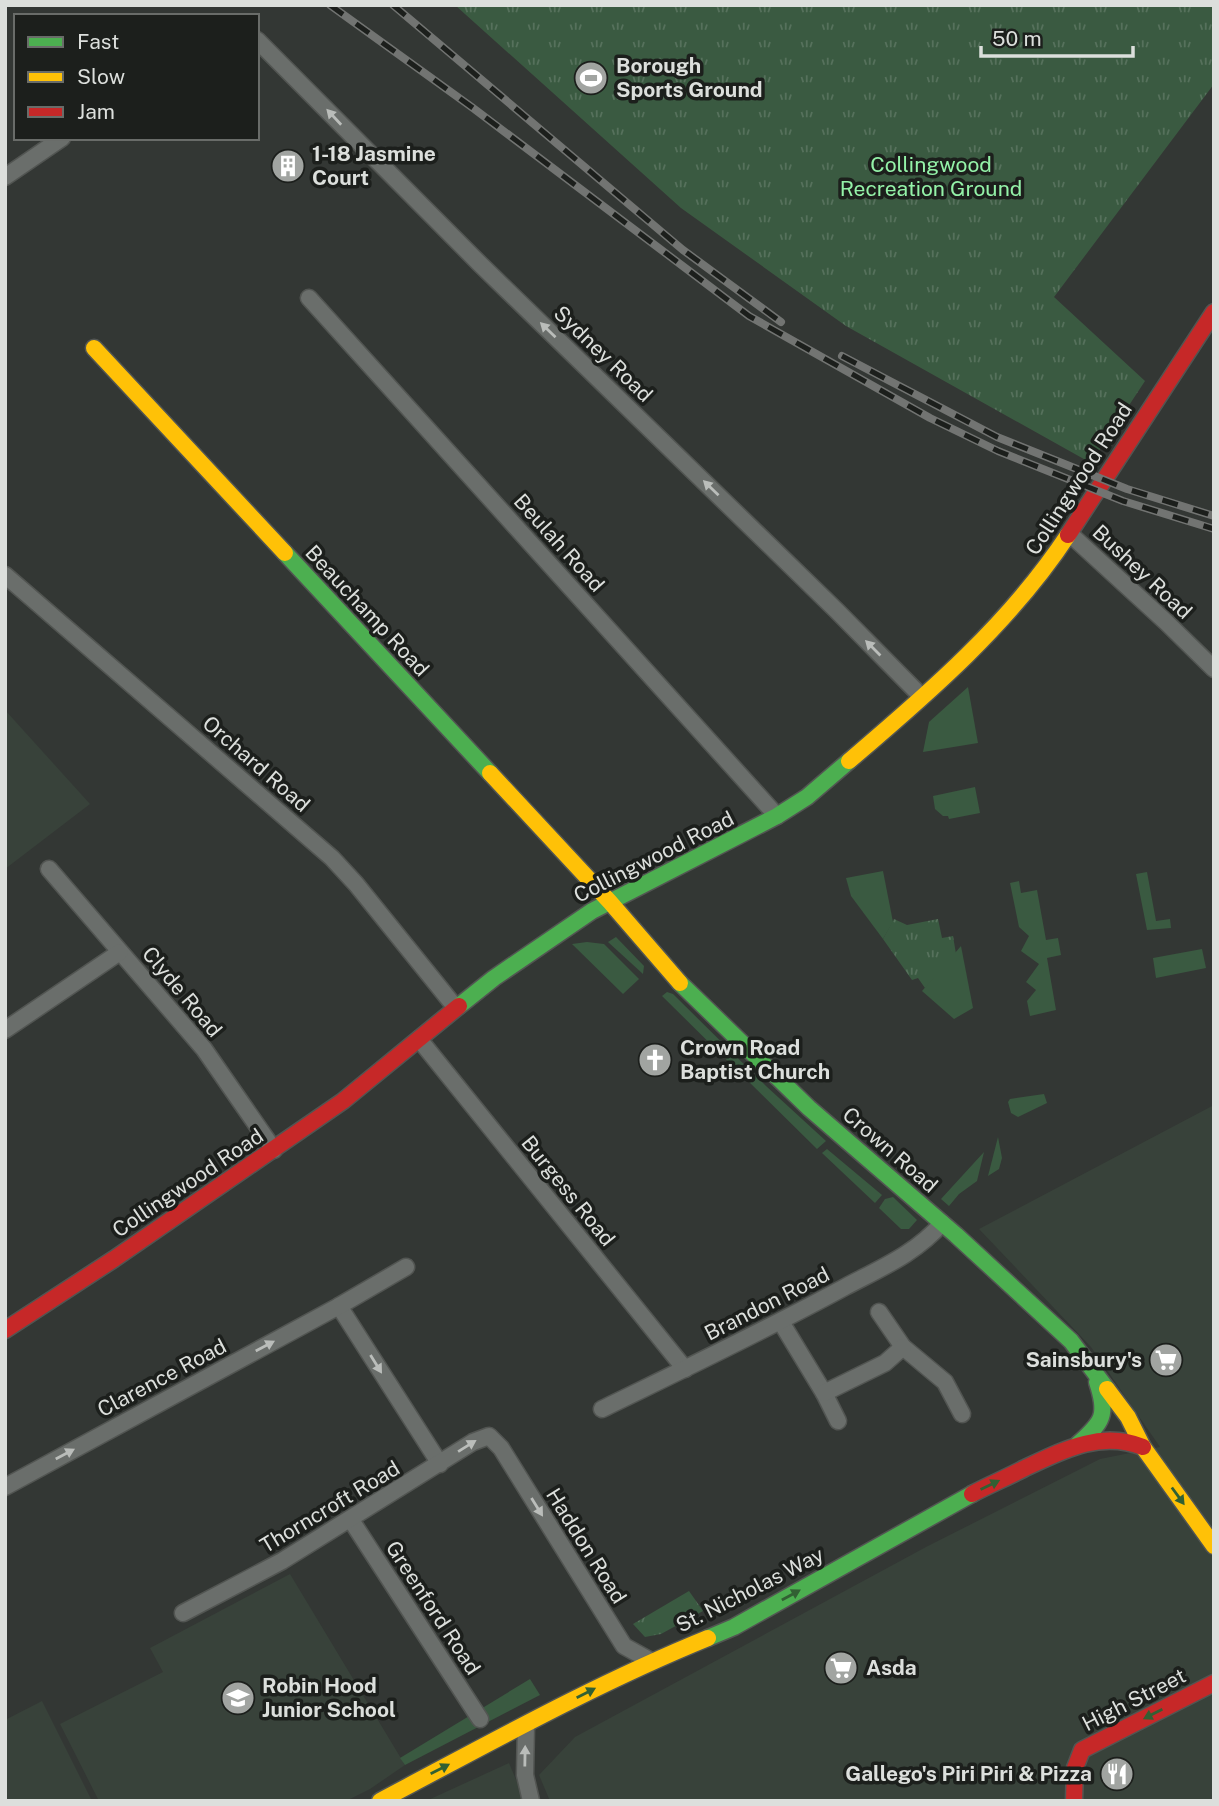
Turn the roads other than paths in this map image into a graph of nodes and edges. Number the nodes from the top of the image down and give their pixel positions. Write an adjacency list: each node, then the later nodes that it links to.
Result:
1 (259, 42): 10 (street, Sydney Road, one-way to 1)
2 (59, 140): 3 (street)
3 (5, 177)
4 (309, 298): 11 (street, Beulah Road)
5 (1214, 312): 7 (street, Collingwood Road)
6 (94, 348): 13 (street, Beauchamp Road)
7 (1071, 535): 9 (street, Bushey Road); 10 (street, Collingwood Road)
8 (5, 575): 15 (street, Orchard Road)
9 (1214, 669)
10 (921, 696): 11 (street, Collingwood Road)
11 (778, 816): 13 (street, Collingwood Road)
12 (49, 869): 14 (street, Clyde Road)
13 (610, 902): 15 (street, Collingwood Road); 19 (street, Crown Road)
14 (120, 952): 16 (street); 18 (street, Clyde Road)
15 (456, 1008): 17 (street, Collingwood Road)
16 (5, 1030)
17 (419, 1039): 18 (street, Collingwood Road); 27 (street, Burgess Road)
18 (274, 1150): 24 (street, Collingwood Road)
19 (942, 1223): 23 (street, Brandon Road); 26 (street, Crown Road)
20 (406, 1267): 21 (street, Clarence Road)
21 (339, 1306): 35 (street, one-way to 35); 36 (street, Clarence Road, one-way to 21)
22 (879, 1312): 25 (street)
23 (781, 1322): 27 (street, Brandon Road); 28 (street)
24 (5, 1331)
25 (903, 1347): 28 (street); 30 (street)
26 (1090, 1364): 33 (street, Crown Road); 34 (street, Crown Road)
27 (685, 1369): 29 (street, Brandon Road)
28 (824, 1393): 31 (street)
29 (602, 1409)
30 (962, 1414)
31 (838, 1421)
32 (495, 1441): 35 (street, Thorncroft Road, one-way to 32); 40 (street, Haddon Road, one-way to 40)
33 (1078, 1444): 34 (street, St. Nicholas Way); 40 (street, St. Nicholas Way, one-way to 33)
34 (1143, 1447): 38 (street, Crown Road, one-way to 38)
35 (440, 1464): 37 (street, Thorncroft Road)
36 (5, 1487)
37 (351, 1520): 39 (street, Thorncroft Road); 42 (street, Greenford Road)
38 (1214, 1546)
39 (183, 1613)
40 (651, 1661): 43 (street, St. Nicholas Way, one-way to 40)
41 (1214, 1683): 46 (street, High Street, one-way to 46)
42 (480, 1719)
43 (526, 1725): 44 (street, St. Nicholas Way, one-way to 43); 45 (street, one-way to 43)
44 (380, 1801)
45 (531, 1801)
46 (1074, 1801)

